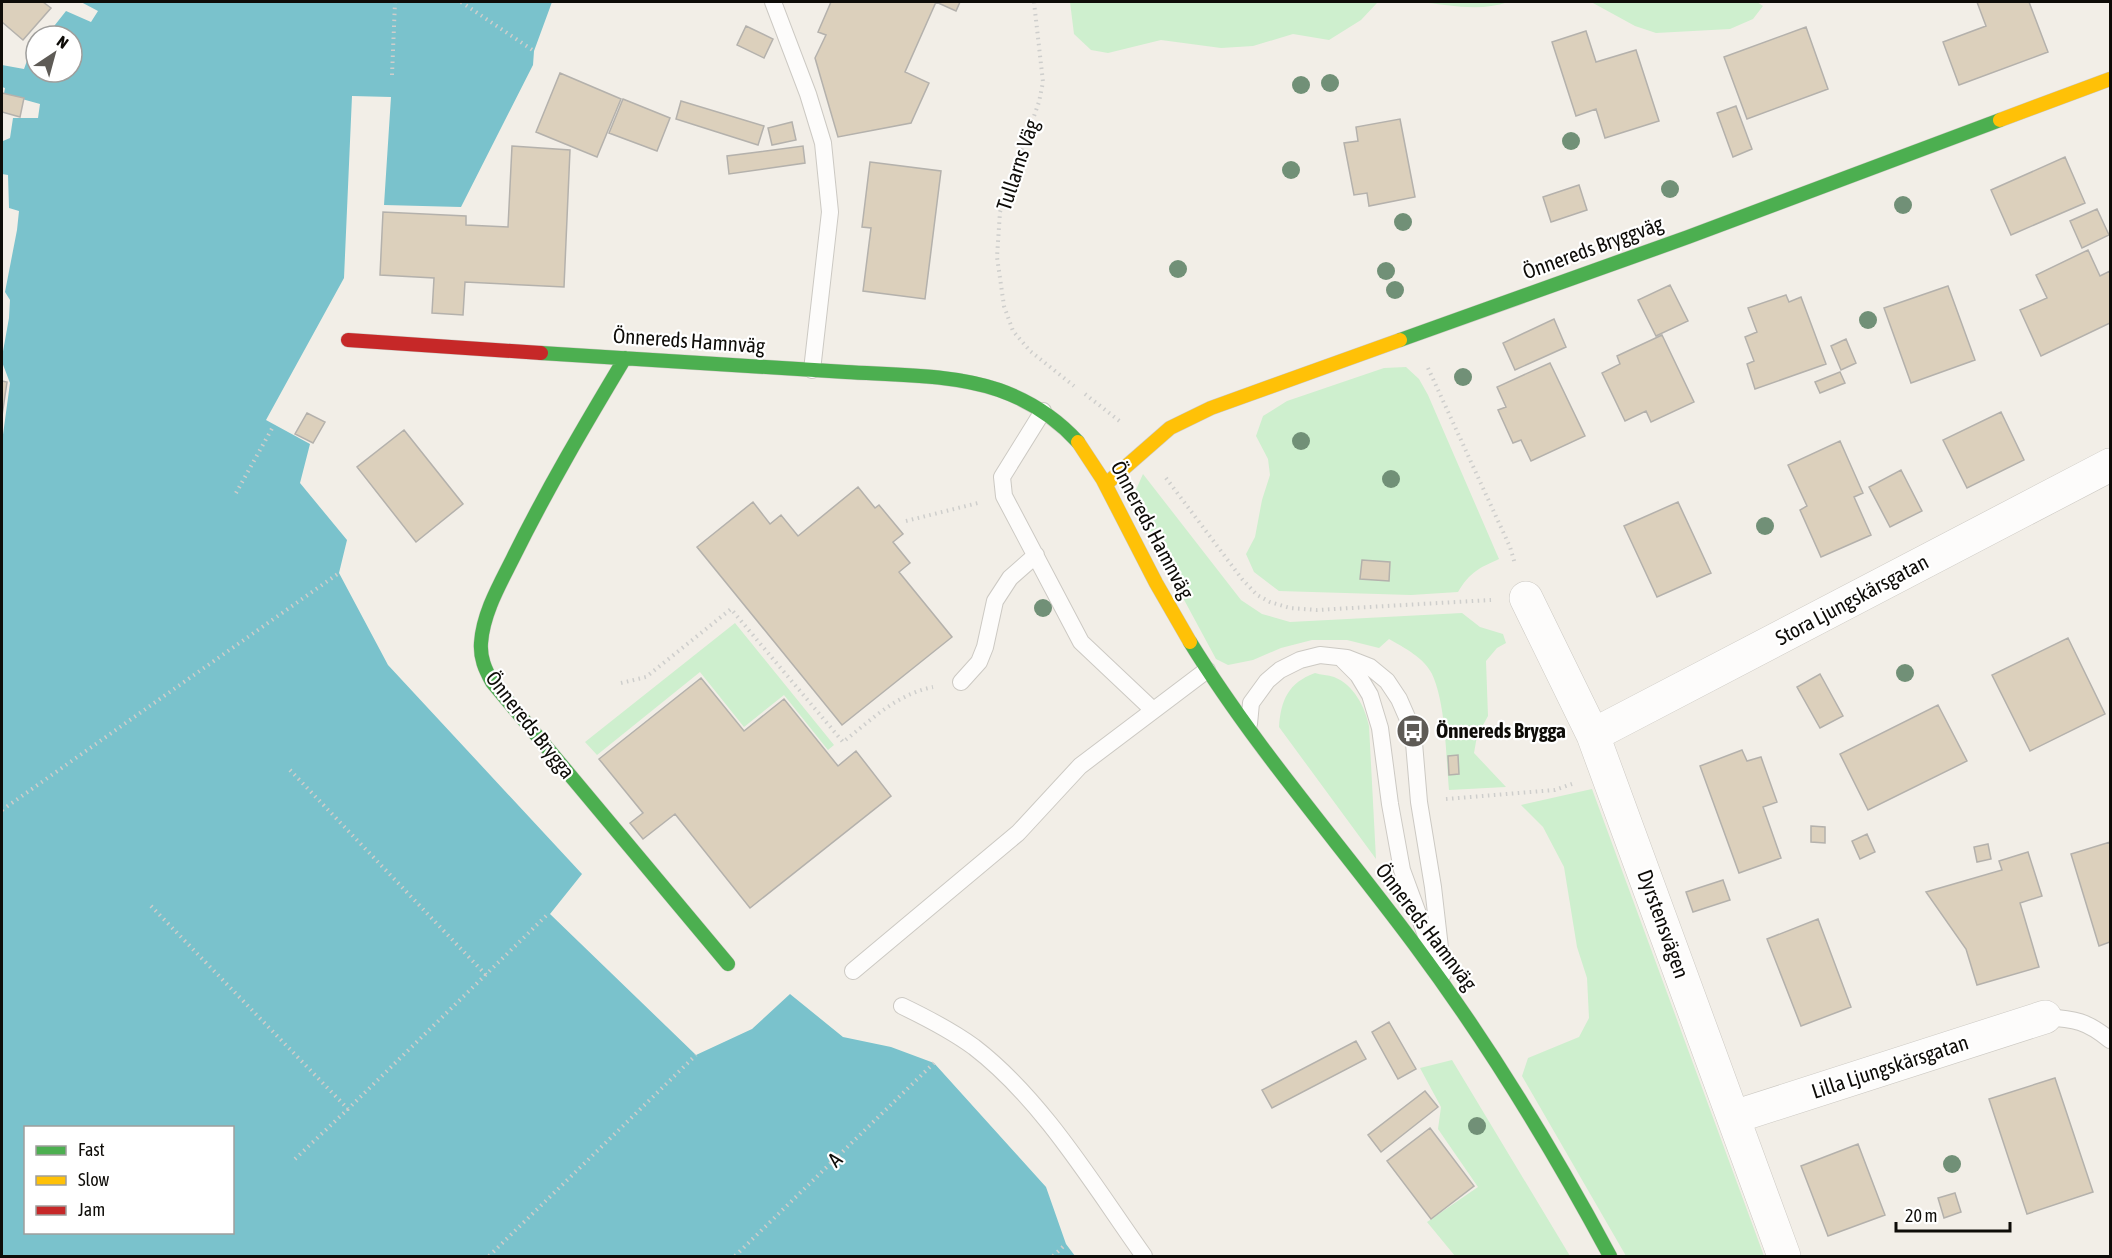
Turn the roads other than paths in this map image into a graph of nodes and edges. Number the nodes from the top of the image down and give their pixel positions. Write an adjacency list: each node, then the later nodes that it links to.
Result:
1 (773, 2): 5 (lane)
2 (2110, 79): 8 (street, Önnereds Bryggväg)
3 (348, 340): 4 (street, Önnereds Hamnväg)
4 (625, 358): 5 (street, Önnereds Hamnväg); 17 (street, Önnereds Brygga)
5 (812, 370): 6 (street, Önnereds Hamnväg)
6 (1043, 411): 8 (street, Önnereds Hamnväg); 9 (lane)
7 (2110, 465): 16 (street, Stora Ljungskärsgatan)
8 (1106, 484): 12 (street, Önnereds Hamnväg)
9 (1036, 555): 13 (lane); 14 (lane)
10 (1526, 598): 16 (street, Dyrstensvägen)
11 (1339, 656): 15 (lane); 19 (lane); 19 (lane)
12 (1207, 670): 14 (lane); 15 (street, Önnereds Hamnväg)
13 (961, 682)
14 (1153, 710): 18 (lane)
15 (1249, 727): 19 (street, Önnereds Hamnväg)
16 (1593, 735): 23 (street, Dyrstensvägen)
17 (728, 964)
18 (853, 971)
19 (1444, 984): 25 (street, Önnereds Hamnväg)
20 (902, 1006): 24 (lane)
21 (2046, 1017): 22 (lane); 23 (street, Lilla Ljungskärsgatan)
22 (2110, 1040)
23 (1734, 1117): 26 (street, Dyrstensvägen)
24 (1144, 1257)
25 (1610, 1257)
26 (1784, 1257)

